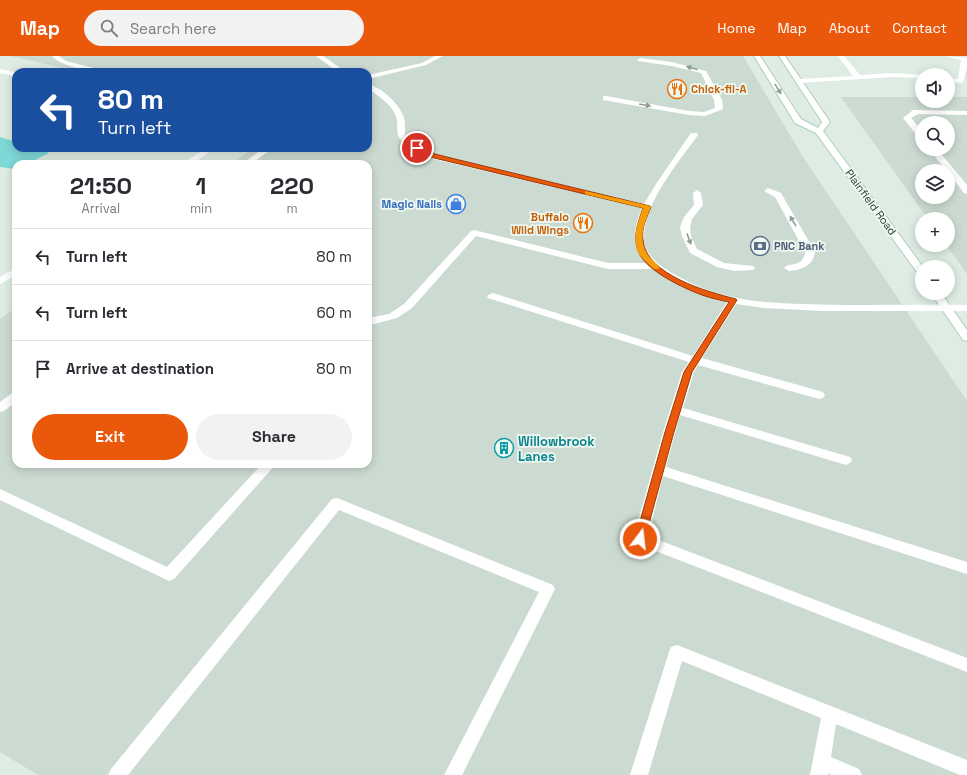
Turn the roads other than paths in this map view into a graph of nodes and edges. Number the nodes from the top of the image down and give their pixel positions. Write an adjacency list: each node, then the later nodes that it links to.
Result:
1 (55, 56): 9 (main road)
2 (320, 56): 10 (main road)
3 (440, 56): 13 (main road)
4 (757, 56): 22 (main road, Plainfield Road, one-way to 22)
5 (782, 56): 16 (main road)
6 (840, 56): 15 (main road)
7 (948, 56): 17 (main road)
8 (640, 60): 19 (main road, one-way to 8)
9 (89, 68)
10 (337, 68)
11 (0, 71): 12 (main road)
12 (12, 73)
13 (372, 76)
14 (915, 76): 15 (main road)
15 (858, 77): 16 (main road)
16 (800, 81): 22 (main road)
17 (955, 81)
18 (372, 88): 32 (main road)
19 (606, 98)
20 (967, 113): 21 (main road)
21 (915, 128)
22 (819, 131): 33 (main road, Plainfield Road)
23 (694, 135): 32 (main road)
24 (205, 152): 27 (main road)
25 (263, 152): 28 (main road)
26 (939, 156): 30 (main road)
27 (192, 160)
28 (252, 160)
29 (768, 191): 36 (main road, one-way to 29)
30 (967, 191)
31 (697, 193): 35 (main road, one-way to 35)
32 (647, 207): 34 (main road)
33 (915, 263)
34 (654, 266): 40 (main road); 44 (main road)
35 (750, 268)
36 (788, 268)
37 (12, 274): 38 (main road)
38 (0, 281)
39 (492, 296): 46 (main road)
40 (733, 300): 42 (main road); 46 (main road)
41 (941, 300): 42 (main road)
42 (946, 308): 43 (main road); 45 (main road)
43 (967, 308)
44 (372, 321)
45 (967, 338)
46 (695, 360): 47 (main road); 50 (main road)
47 (820, 395)
48 (12, 399): 49 (main road)
49 (0, 408)
50 (676, 410): 51 (main road); 53 (main road)
51 (846, 460)
52 (266, 468): 54 (main road)
53 (659, 470): 55 (main road); 56 (main road)
54 (0, 494)
55 (967, 568)
56 (967, 666)
57 (830, 714): 58 (main road); 59 (main road); 62 (main road)
58 (821, 768): 63 (main road)
59 (967, 769)
60 (118, 775): 61 (main road)
61 (453, 775)
62 (639, 775)
63 (853, 775)

